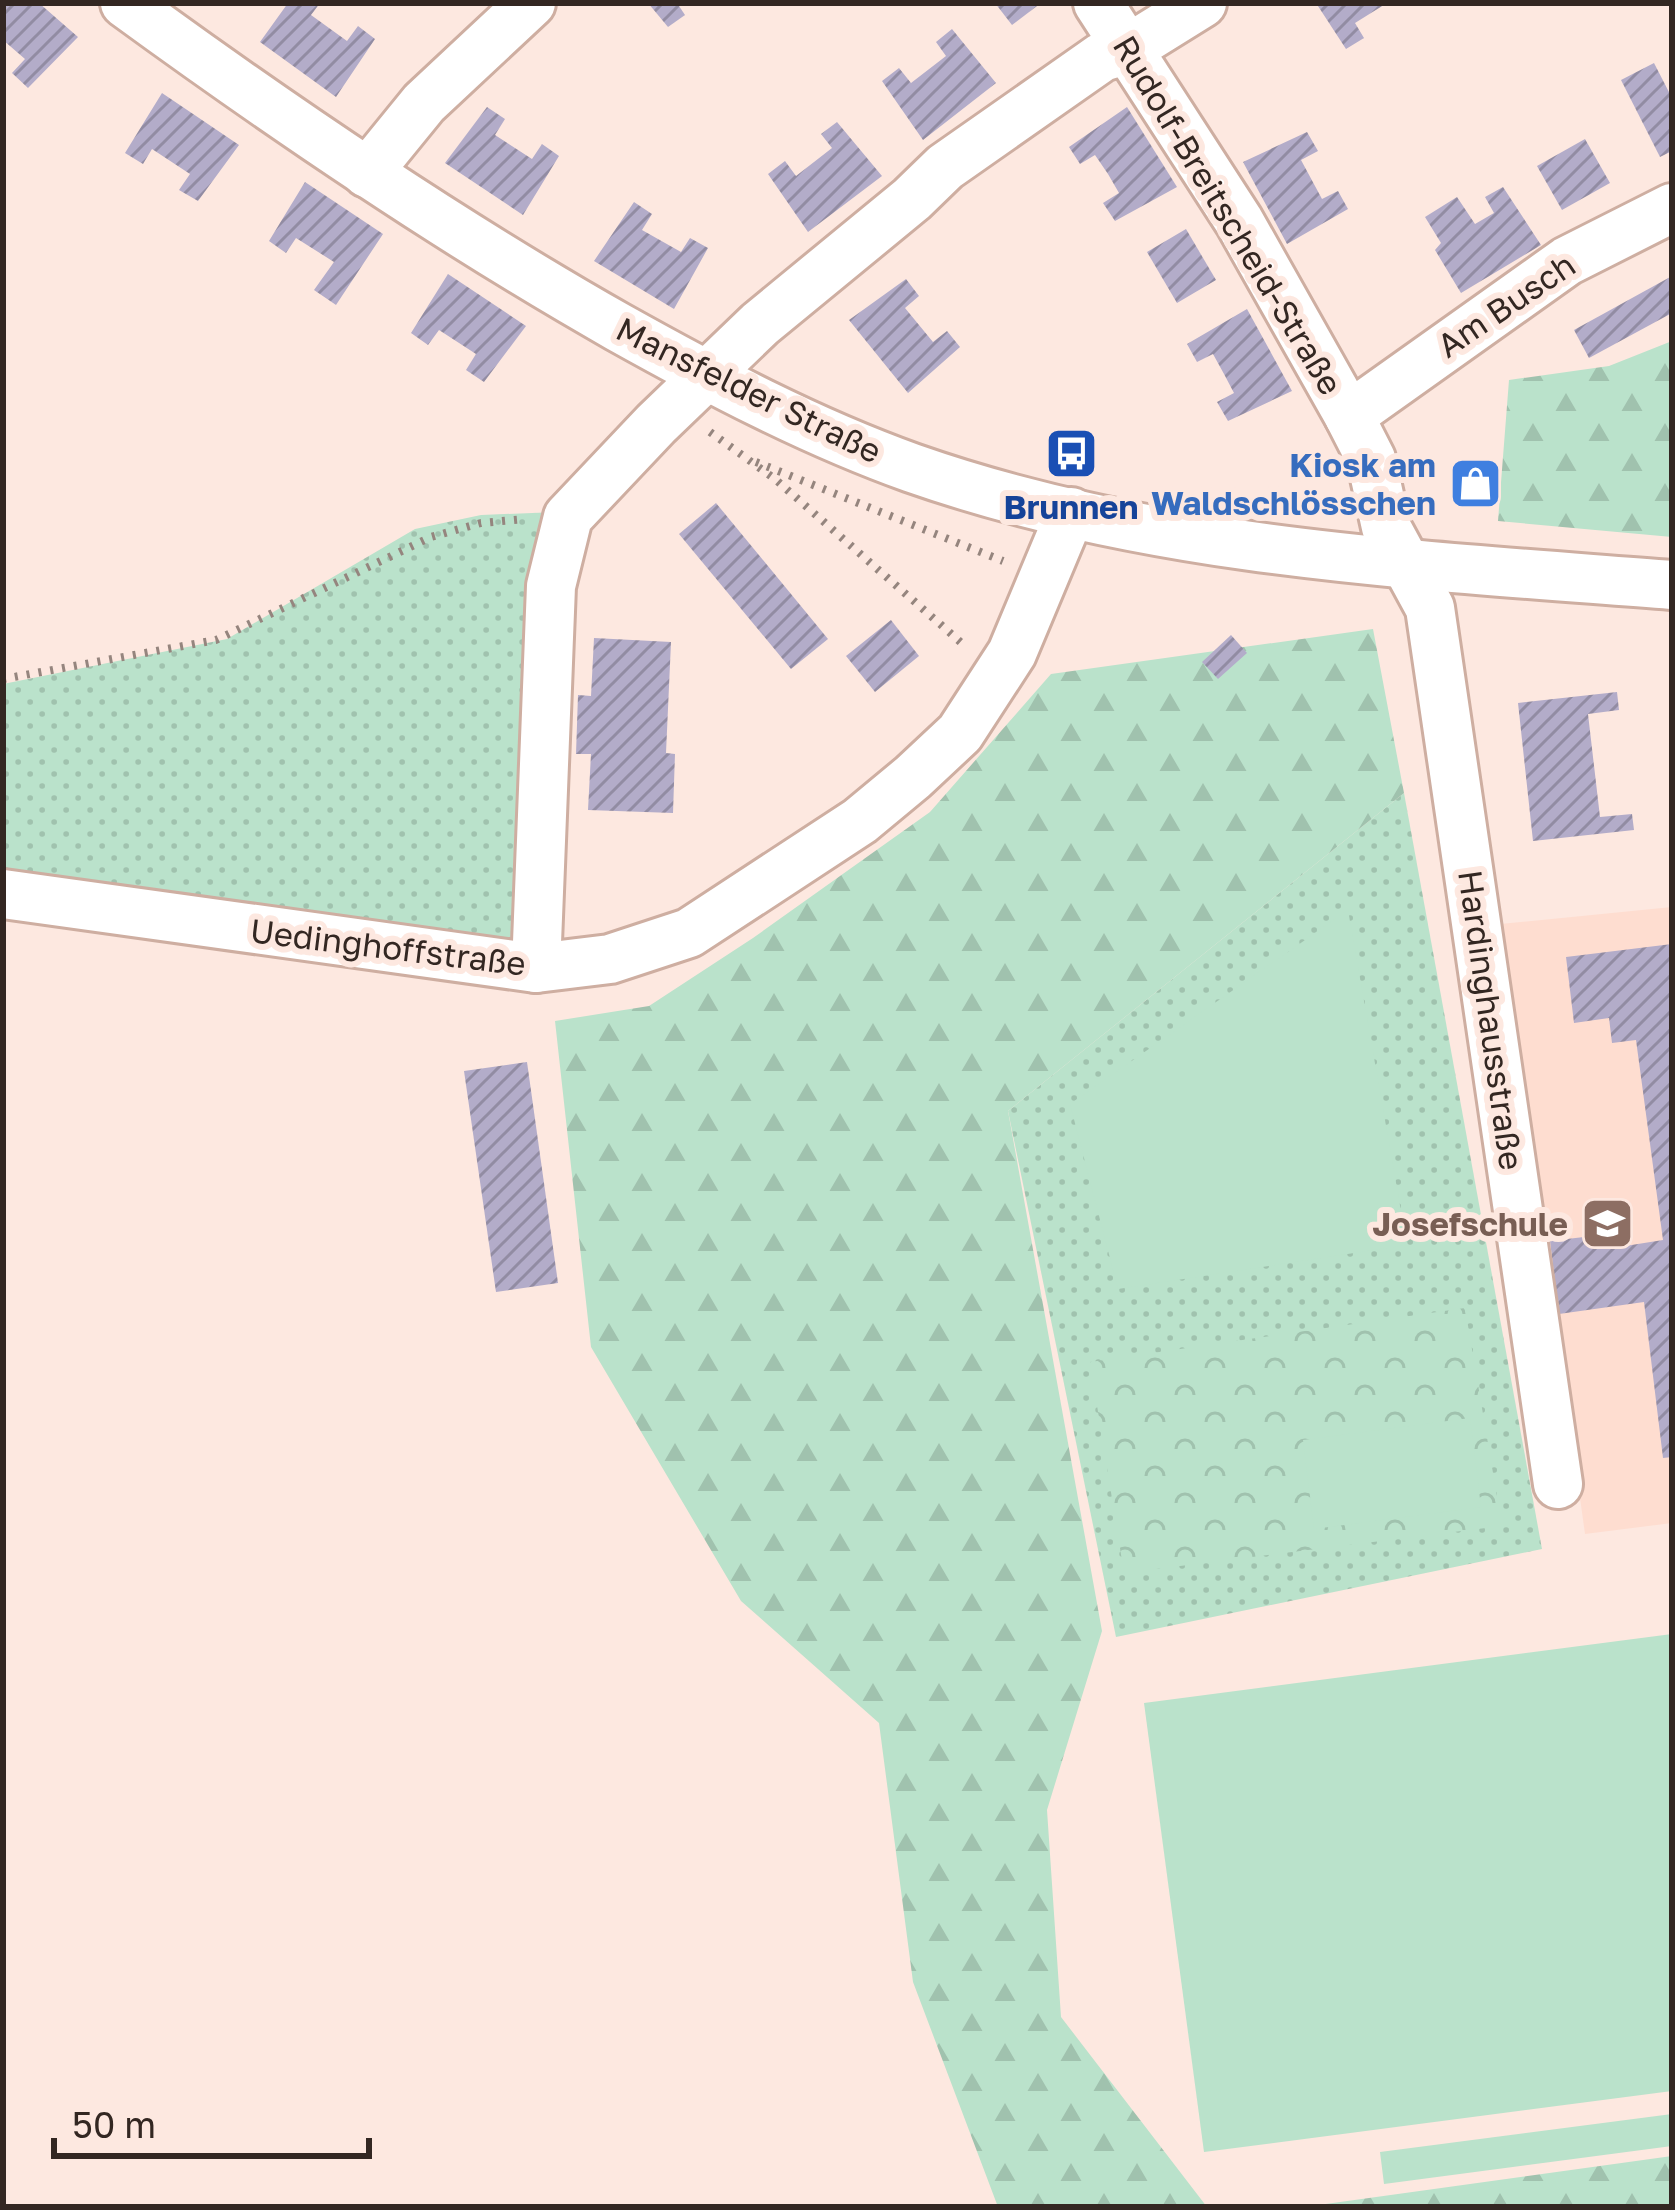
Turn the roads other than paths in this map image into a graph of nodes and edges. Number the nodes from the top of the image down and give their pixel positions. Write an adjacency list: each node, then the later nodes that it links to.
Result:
1 (125, 3): 6 (street, Mansfelder Straße)
2 (531, 3): 6 (street)
3 (1098, 3): 5 (street, Rudolf-Breitscheid-Straße)
4 (1202, 3): 5 (street)
5 (1128, 50): 8 (street); 9 (street, Rudolf-Breitscheid-Straße)
6 (368, 172): 8 (street, Mansfelder Straße)
7 (1672, 208): 9 (street, Am Busch)
8 (692, 392): 10 (street, Mansfelder Straße); 14 (street)
9 (1349, 416): 11 (street, Rudolf-Breitscheid-Straße)
10 (1071, 512): 11 (street, Mansfelder Straße); 14 (street, Uedinghoffstraße)
11 (1406, 562): 12 (street, Mansfelder Straße); 15 (street, Hardinghausstraße)
12 (1672, 584)
13 (3, 894): 14 (street, Uedinghoffstraße)
14 (536, 968)
15 (1558, 1484)

